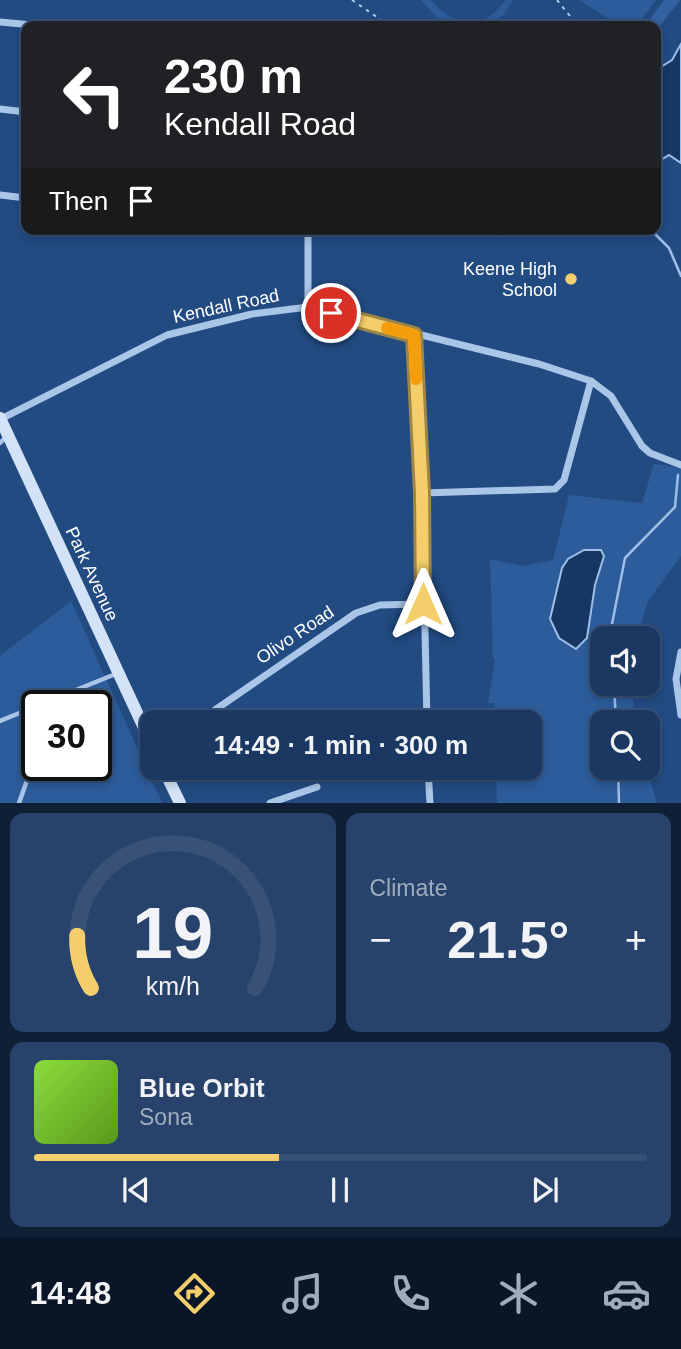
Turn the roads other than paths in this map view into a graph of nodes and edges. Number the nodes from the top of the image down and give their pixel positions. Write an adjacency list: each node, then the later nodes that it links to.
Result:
1 (0, 22): 2 (street)
2 (21, 24)
3 (0, 109): 4 (street)
4 (21, 111)
5 (0, 195): 6 (street)
6 (21, 197)
7 (308, 235): 8 (street)
8 (308, 307): 9 (street, Kendall Road); 11 (street, Kendall Road)
9 (414, 335): 10 (street, Kendall Road); 14 (street)
10 (591, 381): 13 (street, Kendall Road); 14 (street)
11 (0, 418): 12 (street, Park Avenue)
12 (4, 439): 17 (street, Park Avenue)
13 (681, 465)
14 (422, 493): 15 (street)
15 (423, 604): 19 (street, Olivo Road); 20 (street)
16 (681, 652): 22 (street)
17 (119, 673): 18 (lane); 23 (street, Park Avenue)
18 (77, 690)
19 (215, 710)
20 (427, 710)
21 (21, 713): 24 (lane)
22 (681, 715)
23 (140, 719)
24 (0, 721)
25 (169, 780): 30 (street)
26 (429, 780): 32 (street)
27 (27, 781): 29 (lane)
28 (317, 787): 31 (street)
29 (19, 803)
30 (180, 803)
31 (270, 803)
32 (430, 803)

